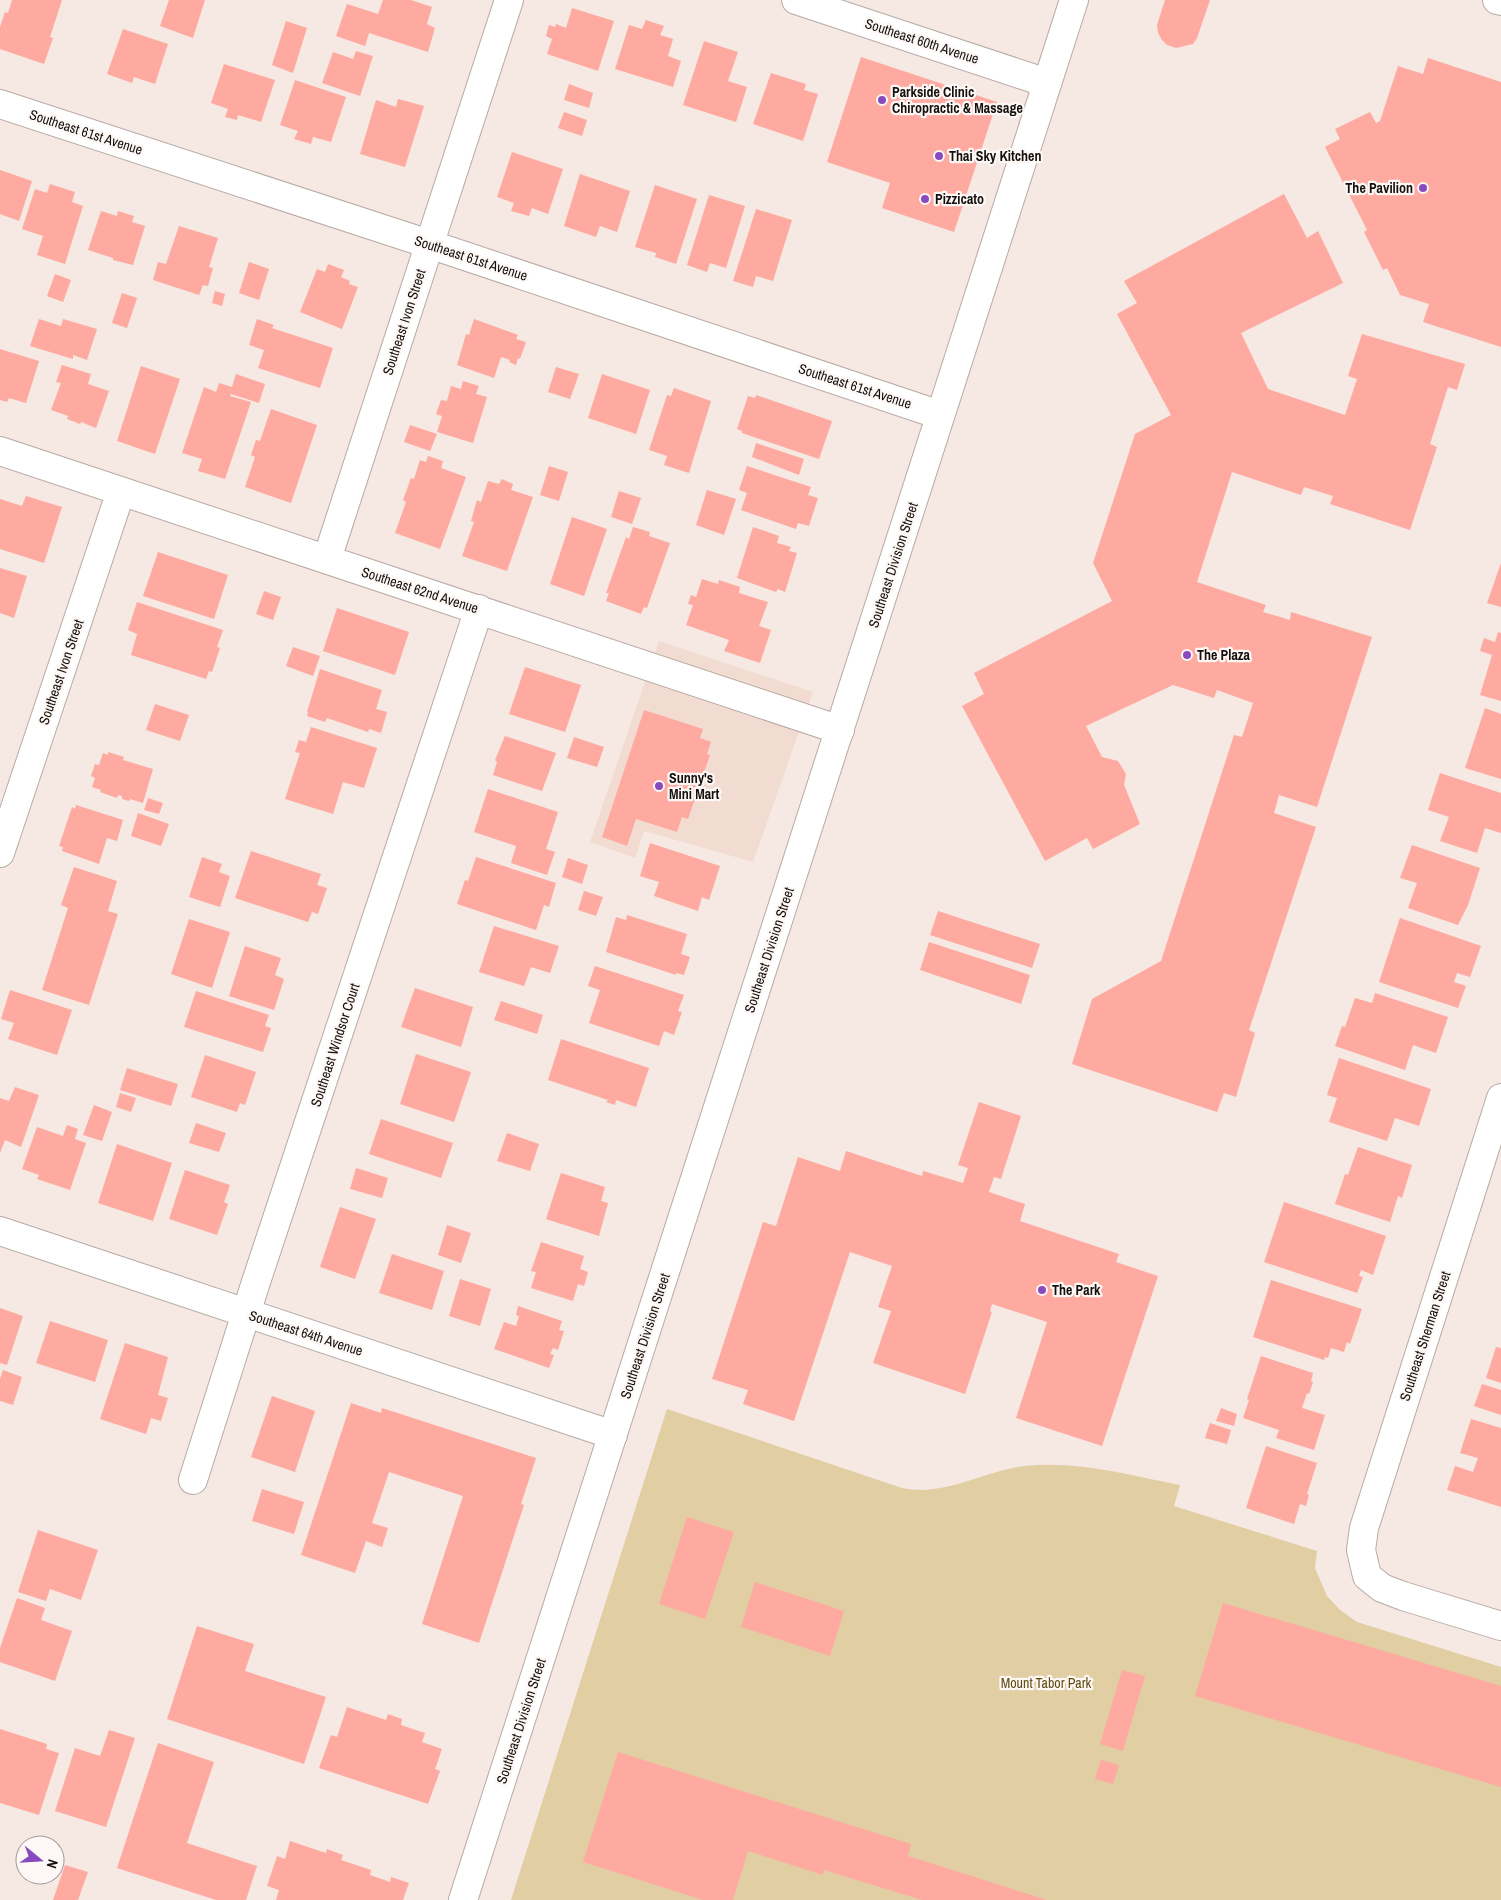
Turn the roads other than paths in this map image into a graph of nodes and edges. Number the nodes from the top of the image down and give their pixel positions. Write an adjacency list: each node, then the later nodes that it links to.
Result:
1 (509, 0): 8 (street, Southeast Ivon Street)
2 (796, 0): 6 (street, Southeast 60th Avenue)
3 (1074, 0): 6 (street, Southeast Division Street)
4 (1496, 0): 5 (street)
5 (1501, 1)
6 (1047, 82): 9 (street, Southeast Division Street)
7 (0, 104): 8 (street, Southeast 61st Avenue)
8 (429, 244): 9 (street, Southeast 61st Avenue); 12 (street, Southeast Ivon Street)
9 (940, 415): 14 (street, Southeast Division Street)
10 (0, 450): 11 (street, Southeast 62nd Avenue)
11 (121, 491): 12 (street, Southeast 62nd Avenue); 15 (street, Southeast Ivon Street)
12 (327, 559): 13 (street, Southeast 62nd Avenue)
13 (479, 609): 14 (street, Southeast 62nd Avenue); 18 (street, Southeast Windsor Court)
14 (840, 730): 19 (street, Southeast Division Street)
15 (2, 840)
16 (1501, 1098): 21 (street, Southeast Sherman Street)
17 (0, 1231): 18 (street, Southeast 64th Avenue)
18 (246, 1313): 19 (street, Southeast 64th Avenue); 20 (street, Southeast Windsor Court)
19 (613, 1435): 22 (street, Southeast Division Street)
20 (193, 1480)
21 (1501, 1626)
22 (463, 1900)

